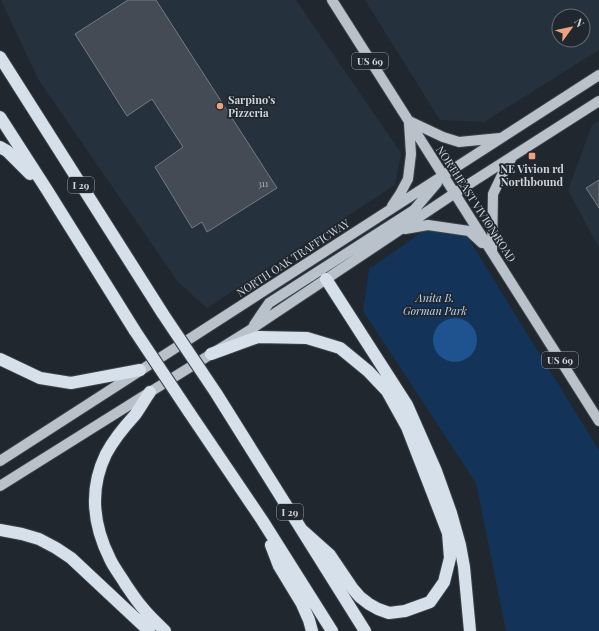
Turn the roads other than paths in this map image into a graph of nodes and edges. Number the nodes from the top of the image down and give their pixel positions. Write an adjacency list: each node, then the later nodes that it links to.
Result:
1 (332, 0): 6 (main road, NORTHEAST VIVION ROAD / US 69)
2 (0, 57): 27 (highway, I 29, bridge)
3 (599, 75): 7 (main road, NORTH OAK TRAFFICWAY)
4 (599, 101): 9 (main road)
5 (0, 117): 11 (highway, I 29)
6 (409, 121): 7 (main road); 10 (main road, NORTHEAST VIVION ROAD / US 69); 13 (main road)
7 (502, 138): 10 (main road, NORTH OAK TRAFFICWAY)
8 (0, 146): 11 (highway)
9 (513, 156): 12 (main road); 15 (main road)
10 (443, 176): 12 (main road, NORTHEAST VIVION ROAD / US 69); 13 (main road, NORTH OAK TRAFFICWAY); 17 (main road)
11 (47, 190): 25 (highway, I 29, bridge)
12 (455, 193): 14 (main road); 15 (main road, NORTHEAST VIVION ROAD / US 69)
13 (388, 211): 20 (main road, NORTH OAK TRAFFICWAY)
14 (400, 230): 15 (main road); 16 (main road)
15 (492, 252): 22 (main road, NORTHEAST VIVION ROAD / US 69)
16 (326, 279): 17 (main road); 33 (highway)
17 (250, 330): 18 (main road)
18 (211, 354): 21 (main road); 27 (highway)
19 (0, 359): 20 (highway)
20 (140, 370): 23 (main road, NORTH OAK TRAFFICWAY)
21 (150, 392): 24 (main road); 29 (highway)
22 (599, 421)
23 (0, 461)
24 (0, 486)
25 (262, 520): 30 (highway); 31 (highway, I 29)
26 (0, 530): 28 (highway)
27 (302, 530): 32 (highway, I 29)
28 (149, 631)
29 (165, 631)
30 (312, 631)
31 (332, 631)
32 (365, 631)
33 (470, 631)

